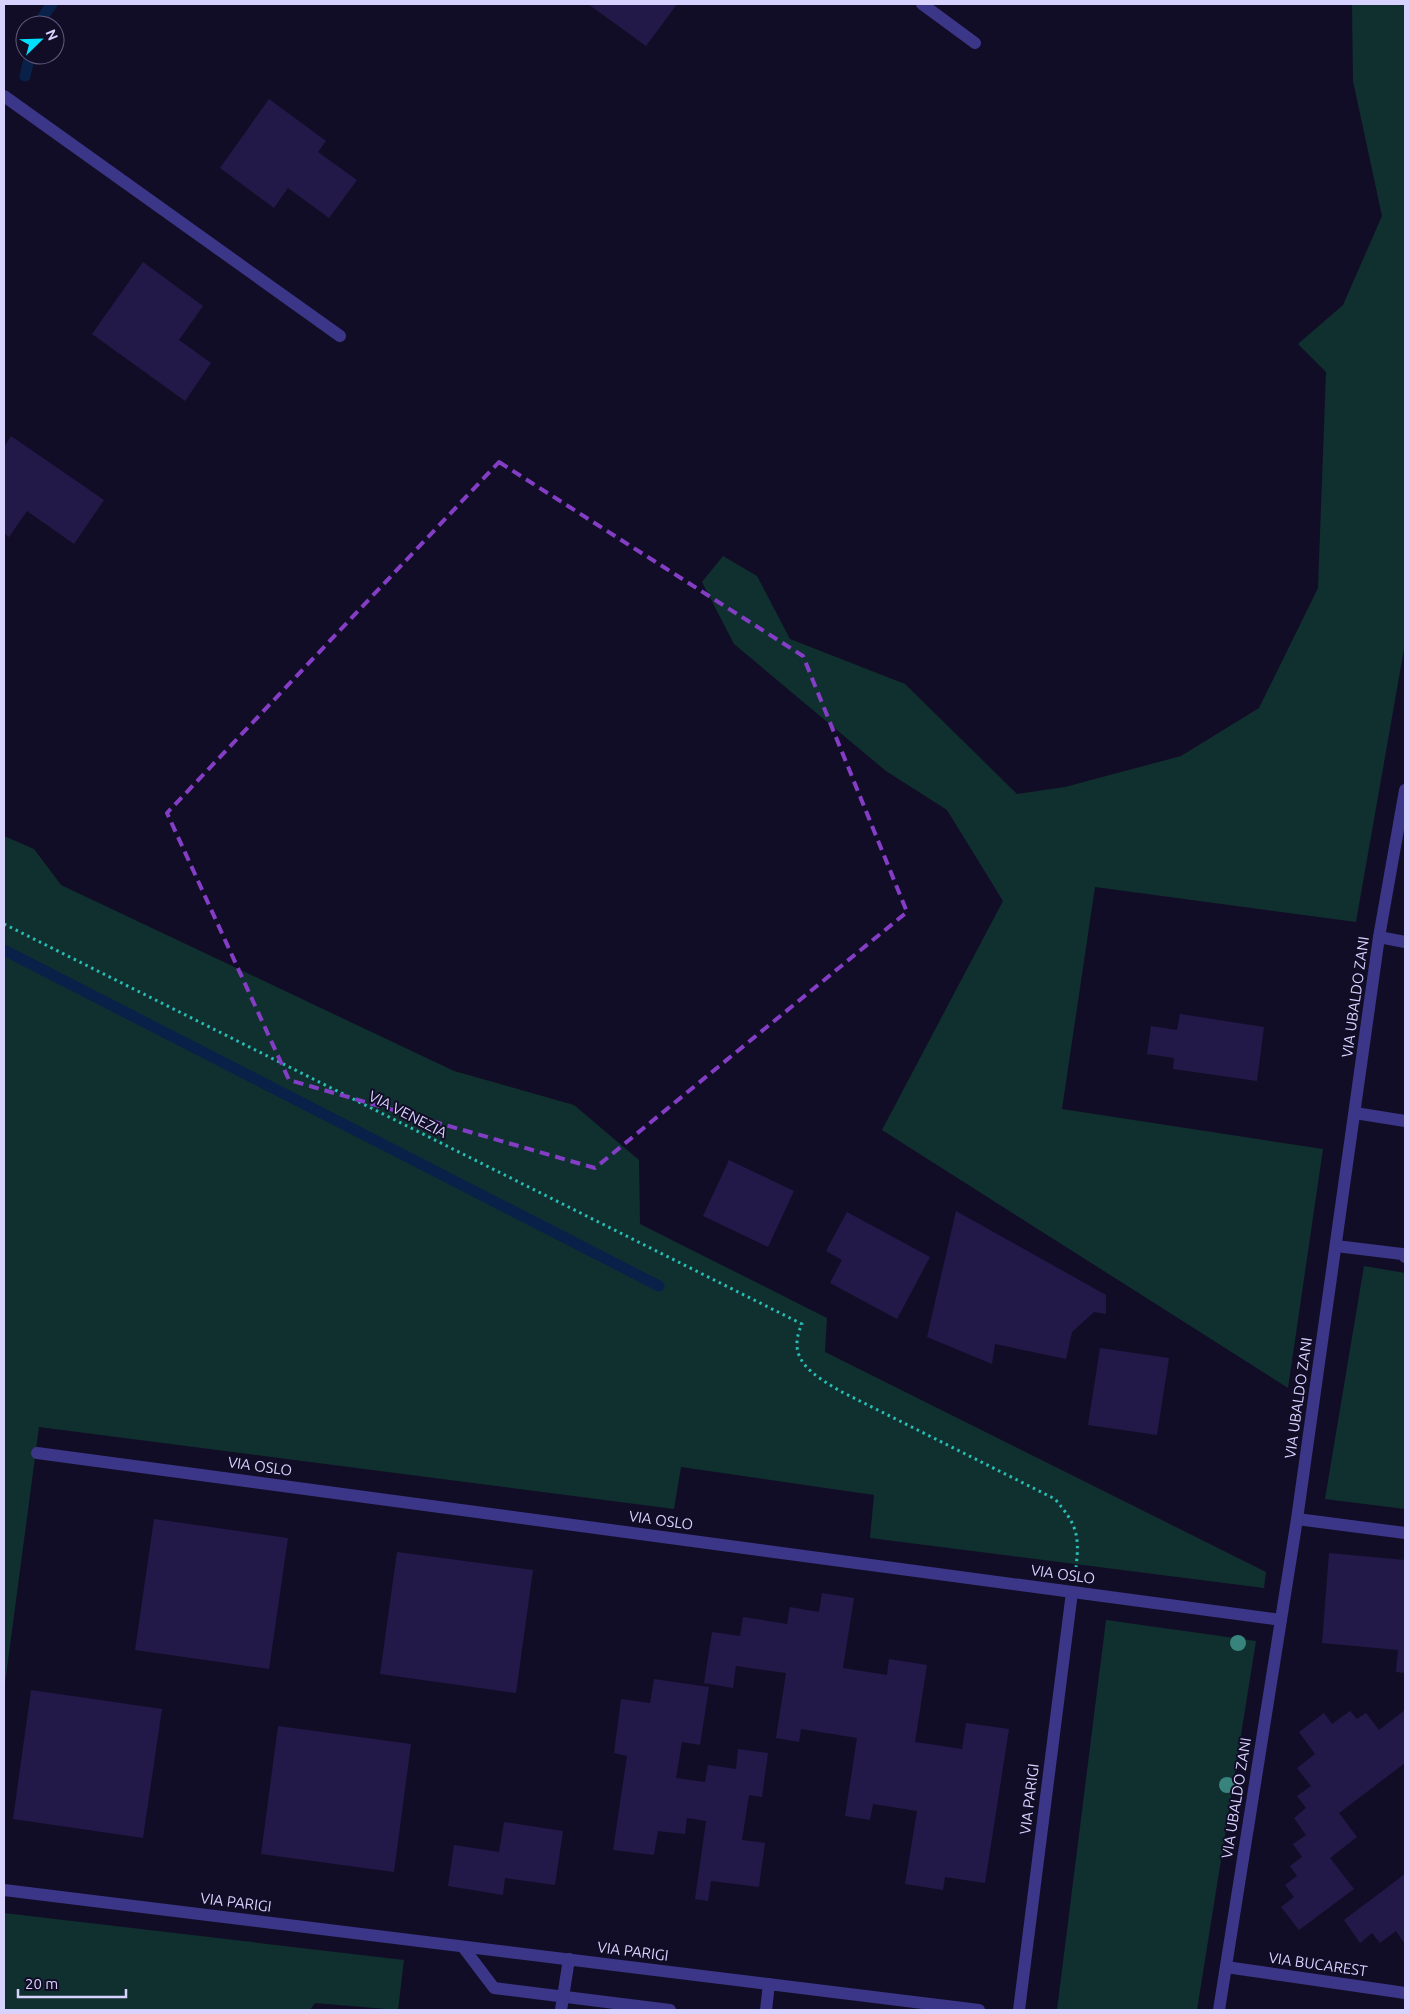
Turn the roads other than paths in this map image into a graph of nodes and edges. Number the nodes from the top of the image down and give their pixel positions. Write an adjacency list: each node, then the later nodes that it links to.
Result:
1 (922, 4): 2 (street)
2 (975, 43)
3 (4, 96): 4 (street)
4 (340, 336)
5 (1405, 790): 6 (street, VIA UBALDO ZANI)
6 (1379, 937): 7 (street); 8 (street, VIA UBALDO ZANI)
7 (1405, 942)
8 (1354, 1113): 9 (street); 10 (street, VIA UBALDO ZANI)
9 (1405, 1121)
10 (1336, 1246): 11 (street); 13 (street, VIA UBALDO ZANI)
11 (1405, 1257)
12 (37, 1453): 15 (street, VIA OSLO)
13 (1297, 1519): 14 (street); 16 (street, VIA UBALDO ZANI)
14 (1405, 1533)
15 (1072, 1592): 16 (street, VIA OSLO); 28 (street, VIA PARIGI)
16 (1281, 1620): 20 (street, VIA UBALDO ZANI)
17 (4, 1890): 18 (street, VIA PARIGI)
18 (464, 1947): 19 (street, VIA PARIGI); 23 (street)
19 (569, 1959): 21 (street, VIA PARIGI); 23 (street)
20 (1226, 1967): 22 (street, VIA BUCAREST); 29 (street, VIA UBALDO ZANI)
21 (769, 1984): 26 (street); 27 (street, VIA PARIGI)
22 (1405, 1993)
23 (563, 1997): 24 (street); 25 (street)
24 (561, 2010)
25 (670, 2010)
26 (766, 2010)
27 (979, 2010)
28 (1019, 2010)
29 (1220, 2010)

